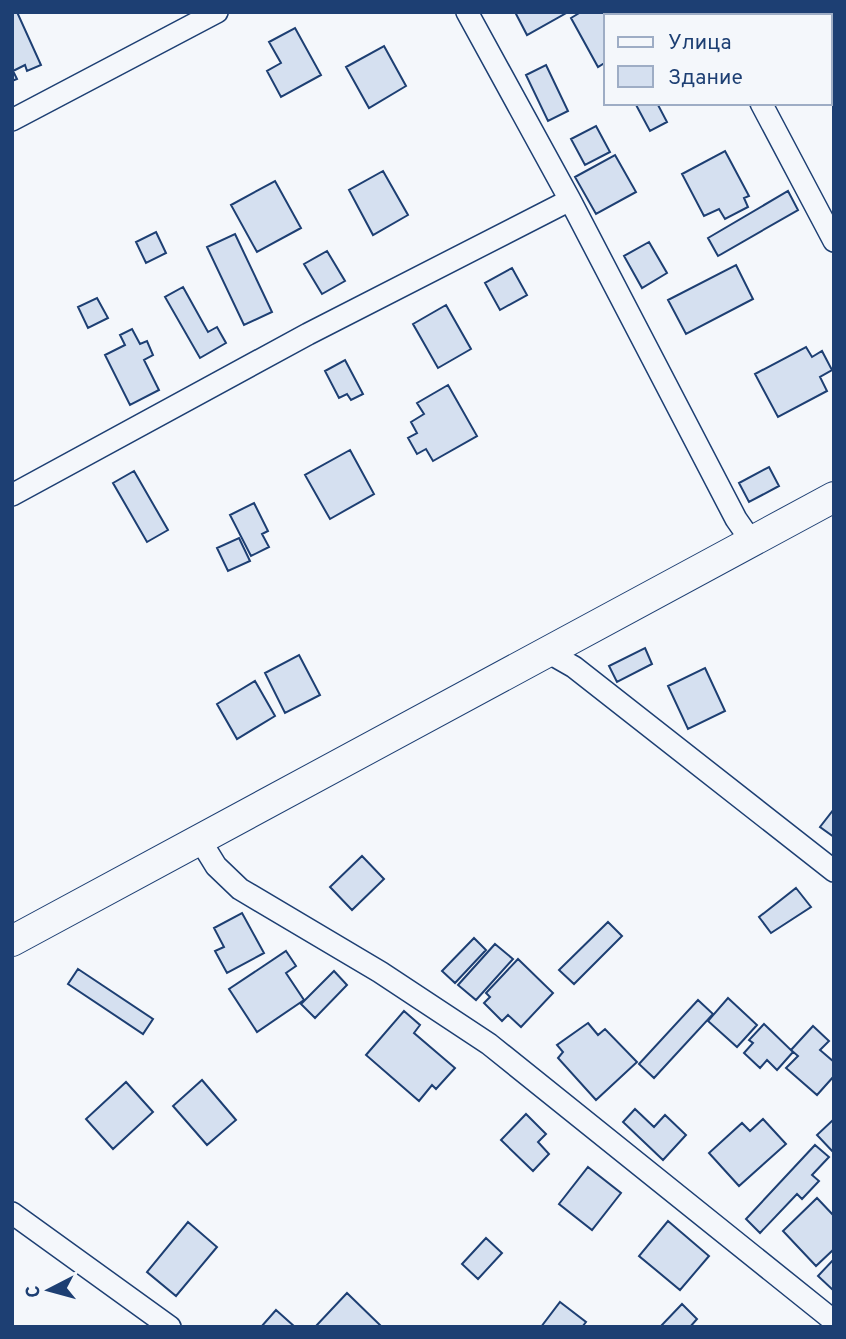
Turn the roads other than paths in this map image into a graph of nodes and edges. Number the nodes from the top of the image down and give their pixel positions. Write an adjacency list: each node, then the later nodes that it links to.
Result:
1 (217, 12): 4 (street)
2 (467, 12): 5 (street)
3 (762, 105): 6 (street)
4 (12, 120)
5 (570, 200): 7 (street); 9 (street)
6 (834, 241)
7 (12, 495)
8 (834, 497): 9 (street)
9 (752, 542): 10 (street)
10 (547, 651): 11 (street); 12 (street)
11 (200, 839): 13 (street); 15 (street)
12 (834, 871)
13 (12, 941)
14 (12, 1213): 16 (street)
15 (834, 1321)
16 (170, 1327)

